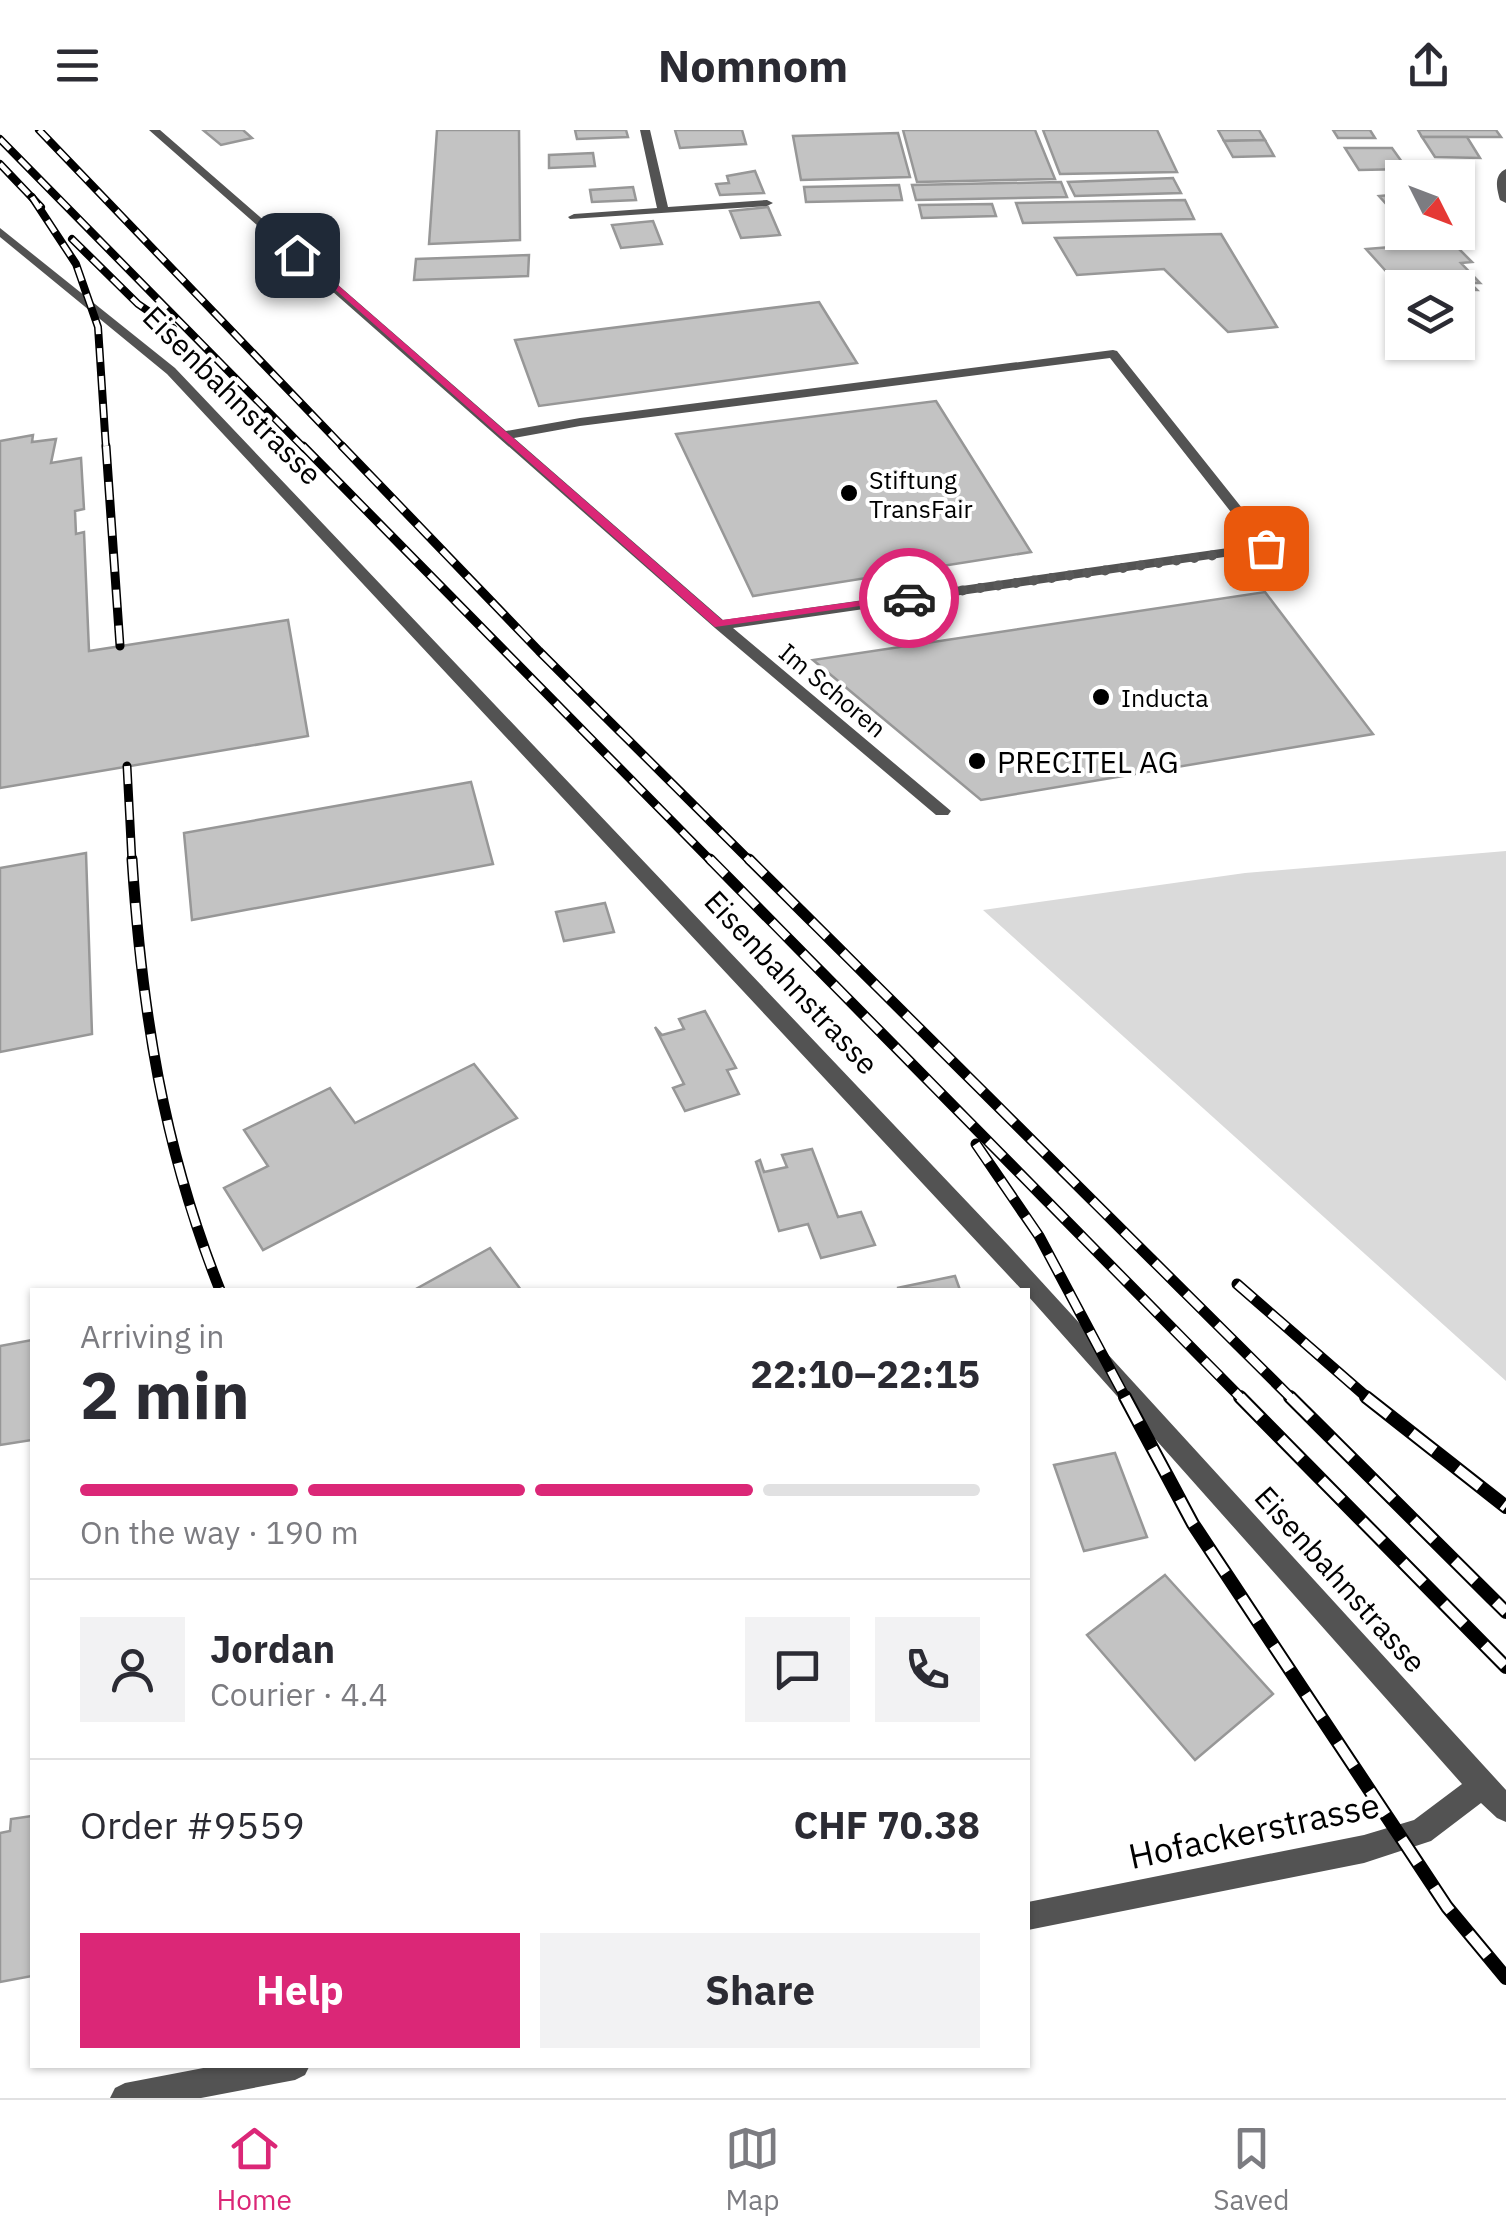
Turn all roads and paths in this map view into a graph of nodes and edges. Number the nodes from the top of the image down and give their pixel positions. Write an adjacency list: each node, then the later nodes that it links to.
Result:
1 (154, 130): 9 (street, Im Schoren)
2 (645, 130): 6 (street)
3 (1506, 172): 4 (street)
4 (1506, 200)
5 (768, 203): 6 (street)
6 (663, 211): 7 (street)
7 (574, 217)
8 (0, 231): 12 (street, Eisenbahnstrasse)
9 (506, 435): 10 (street, Im Schoren); 10 (street)
10 (720, 624): 11 (street, Im Schoren)
11 (942, 811)
12 (1481, 1786): 13 (street, Eisenbahnstrasse); 14 (street, Hofackerstrasse)
13 (1506, 1809)
14 (1030, 1916)
15 (280, 2068): 16 (street)
16 (125, 2098)

